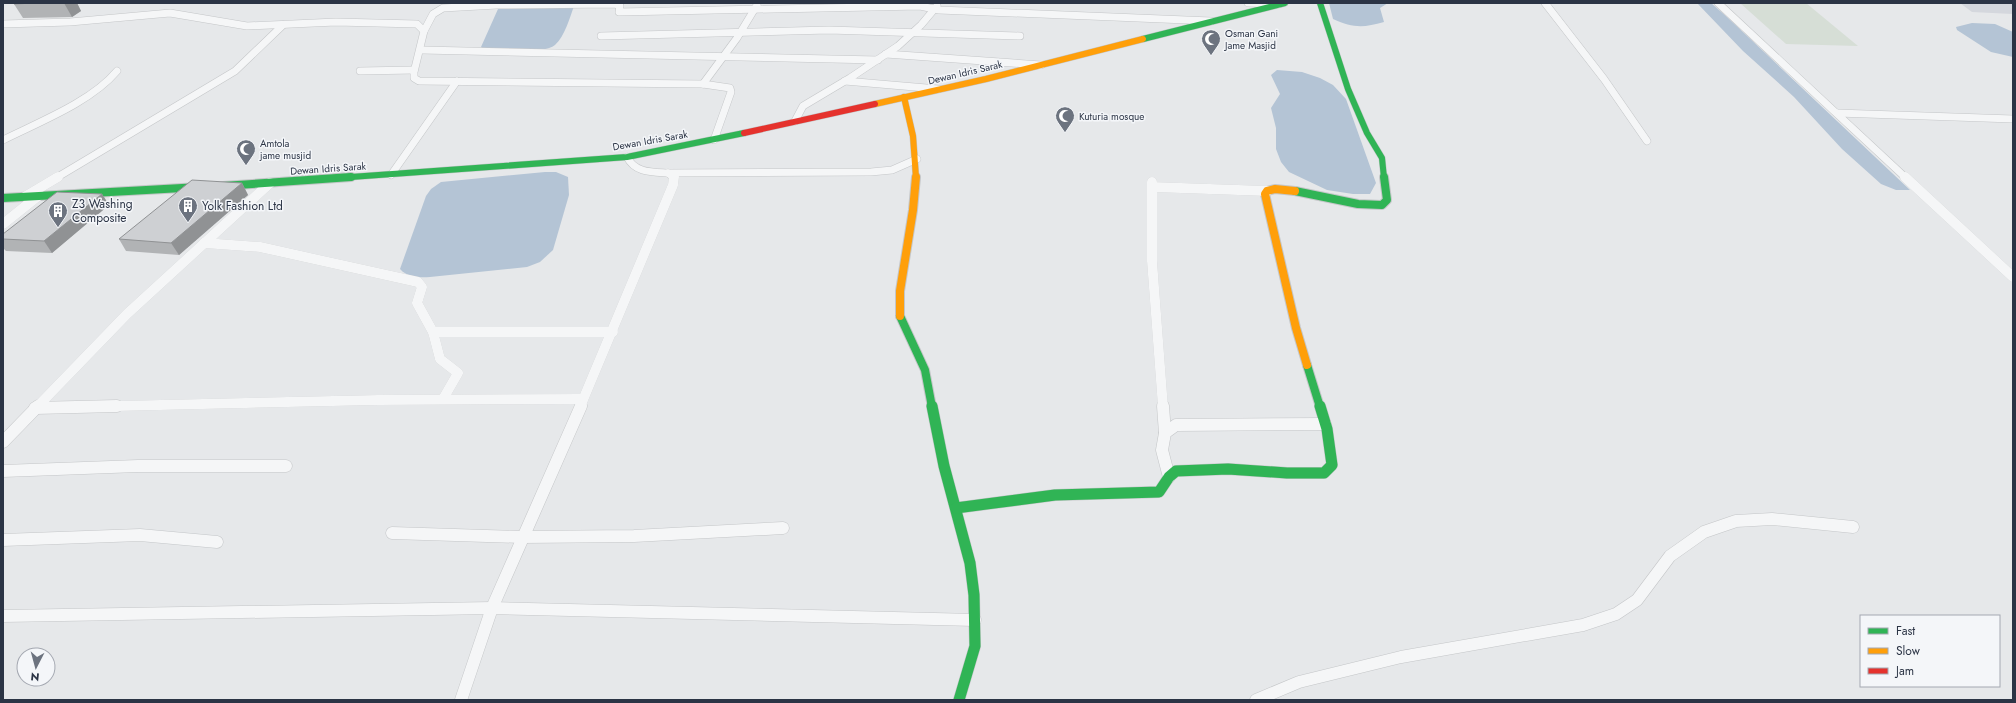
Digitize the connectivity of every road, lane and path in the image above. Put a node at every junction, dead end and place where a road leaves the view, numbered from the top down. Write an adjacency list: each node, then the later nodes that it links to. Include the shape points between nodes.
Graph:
1 (940, 3): 8 (street)
2 (1248, 3): 6 (street)
3 (1320, 3): 43 (street, via 1348,89 1367,133 1382,158 1387,200 1382,205 1359,204 1302,192 1271,189)
4 (1545, 3): 37 (street, via 1604,79)
5 (1718, 3): 32 (street)
6 (1282, 4): 9 (street, Dewan Idris Sarak)
7 (757, 6): 8 (street, via 920,6); 10 (street, via 619,12 620,5 606,3 497,5 438,9); 16 (street)
8 (933, 9): 9 (street); 15 (street)
9 (1211, 20): 23 (street, Dewan Idris Sarak)
10 (427, 22): 12 (street); 14 (street)
11 (3, 24): 13 (street, via 70,22 170,13 247,26)
12 (417, 24): 13 (street, via 336,22); 14 (street)
13 (283, 25): 44 (street, via 235,71)
14 (424, 31): 19 (street)
15 (914, 32): 16 (street, via 830,30); 18 (street); 20 (street)
16 (740, 33): 17 (street); 21 (street)
17 (601, 36)
18 (1020, 36)
19 (422, 50): 21 (street); 24 (street)
20 (886, 54): 22 (street); 23 (street)
21 (723, 56): 22 (street); 29 (street)
22 (878, 60): 28 (street)
23 (1041, 65): 30 (street, Dewan Idris Sarak)
24 (414, 70): 26 (street); 27 (street, via 414,78 419,81)
25 (117, 71): 35 (street, via 113,78 88,95)
26 (360, 71)
27 (458, 81): 29 (street); 41 (street)
28 (845, 81): 30 (street); 34 (street, via 803,106)
29 (703, 84): 36 (street, via 730,88 731,92)
30 (938, 89): 31 (street, Dewan Idris Sarak)
31 (904, 97): 34 (street, Dewan Idris Sarak); 39 (street, via 910,112 918,152)
32 (1838, 113): 33 (street); 49 (street)
33 (2013, 119)
34 (795, 121): 36 (street, Dewan Idris Sarak)
35 (3, 140)
36 (714, 140): 38 (street, Dewan Idris Sarak)
37 (1647, 141)
38 (627, 157): 40 (street, via 631,165 644,171); 41 (street, Dewan Idris Sarak)
39 (917, 159): 40 (street, via 892,170 871,172); 61 (street, via 914,205 898,303 900,318 925,370 944,466)
40 (668, 173): 51 (street, via 674,177 674,185)
41 (391, 175): 42 (street, Dewan Idris Sarak)
42 (270, 183): 45 (street, Dewan Idris Sarak); 48 (street)
43 (1267, 191): 55 (street, via 1265,194 1270,220 1296,328); 56 (street, via 1152,184 1152,261)
44 (26, 196): 45 (street, Dewan Idris Sarak); 46 (street, Dewan Idris Sarak)
45 (38, 196): 47 (street)
46 (3, 198)
47 (3, 224)
48 (204, 243): 50 (street, via 260,247 418,282 422,287 417,303); 54 (street, via 127,314)
49 (2013, 277)
50 (433, 332): 51 (street); 52 (street, via 440,359 458,373)
51 (613, 332): 53 (street)
52 (443, 399): 53 (street); 54 (street)
53 (583, 399): 65 (street)
54 (35, 408): 57 (street)
55 (1325, 424): 56 (street, via 1176,424); 60 (street, via 1332,465 1324,473 1228,469 1176,471)
56 (1165, 433): 60 (street, via 1162,450)
57 (3, 442)
58 (286, 466): 59 (street, via 138,466)
59 (3, 470)
60 (1169, 477): 61 (street, via 1159,492 1055,495)
61 (956, 508): 70 (street, via 970,563)
62 (1852, 527): 73 (street, via 1772,519 1736,521 1704,532 1670,556 1637,600 1616,614 1583,625 1393,659 1299,682)
63 (783, 528): 65 (street, via 634,536)
64 (392, 533): 65 (street)
65 (522, 537): 68 (street)
66 (3, 540): 67 (street, via 140,535)
67 (217, 542)
68 (492, 608): 69 (street); 70 (street); 71 (street)
69 (3, 616)
70 (975, 620): 72 (street, via 976,646)
71 (461, 700)
72 (959, 700)
73 (1256, 700)

